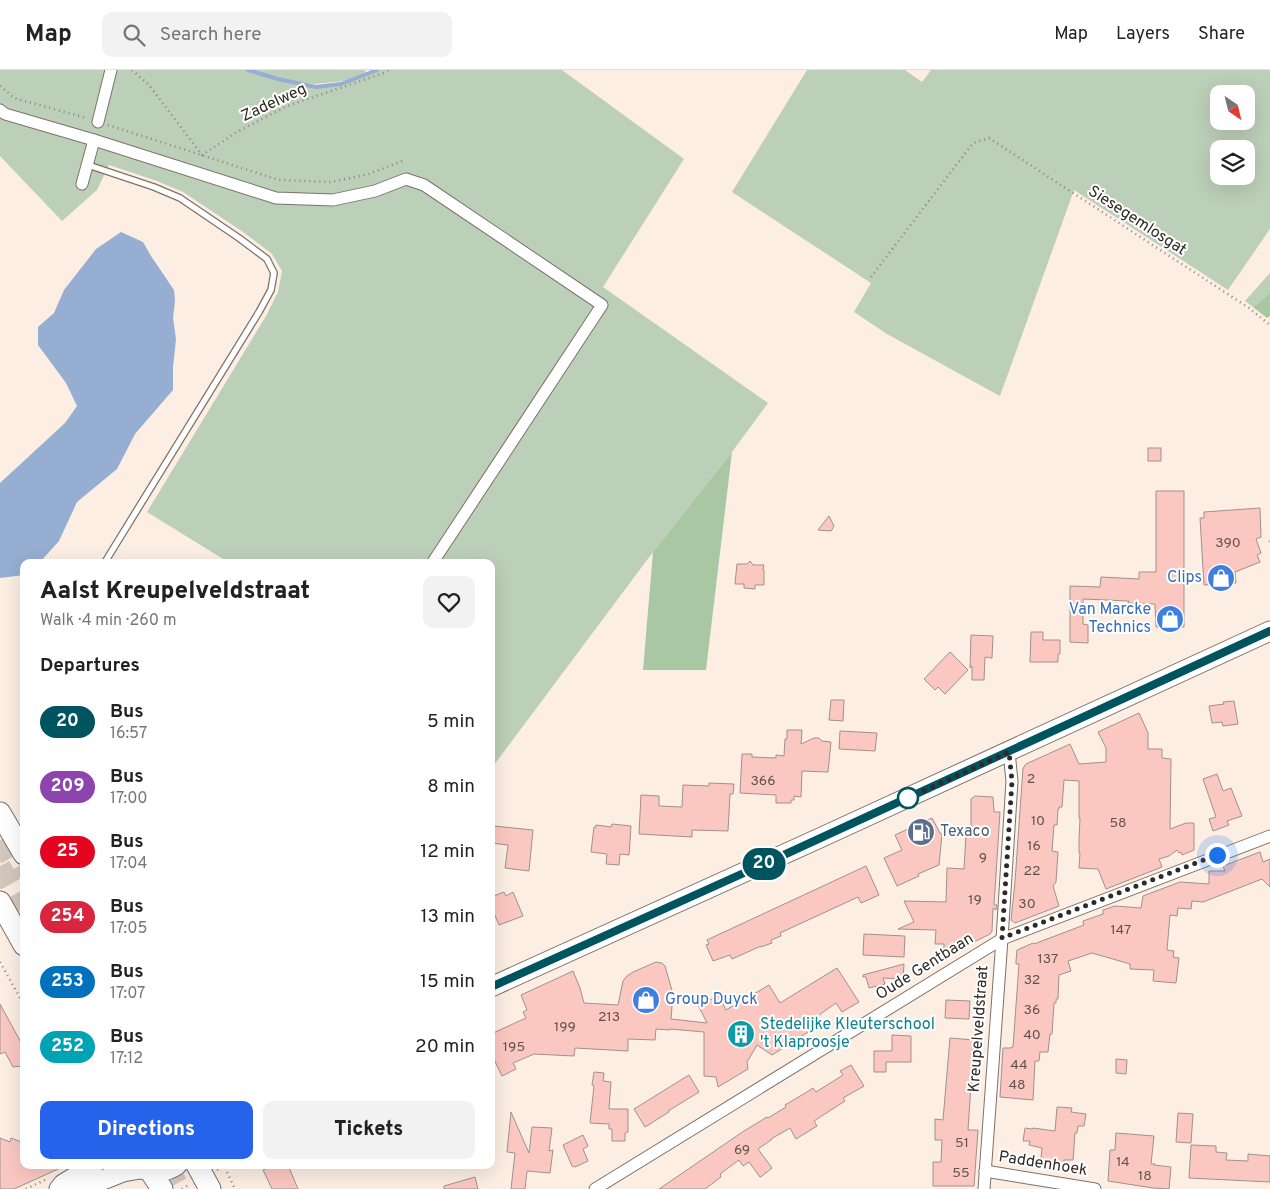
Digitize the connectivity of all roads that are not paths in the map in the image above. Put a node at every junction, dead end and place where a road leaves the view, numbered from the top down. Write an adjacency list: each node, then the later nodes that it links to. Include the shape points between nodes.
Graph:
1 (111, 70): 3 (street)
2 (0, 110): 4 (street)
3 (98, 122)
4 (94, 140): 5 (street); 8 (street, via 276,198 333,200 374,191 406,179 424,185 602,305)
5 (88, 165): 6 (street); 7 (lane, via 180,198 266,259 274,273 271,290 260,312)
6 (82, 184)
7 (107, 559)
8 (435, 559)
9 (1270, 631): 10 (main road)
10 (1009, 752): 16 (street, Kreupelveldstraat, via 1012,781); 17 (main road)
11 (0, 813): 13 (highway)
12 (1270, 836): 16 (street, Oude Gentbaan)
13 (20, 847)
14 (0, 902): 15 (highway)
15 (20, 938)
16 (1002, 938): 20 (street, Kreupelveldstraat); 24 (street, Oude Gentbaan)
17 (495, 985)
18 (87, 1169): 22 (main road)
19 (170, 1169): 21 (main road)
20 (985, 1171): 25 (street, Kreupelveldstraat); 26 (street, Paddenhoek)
21 (146, 1174): 23 (main road, via 123,1172)
22 (59, 1189)
23 (80, 1189)
24 (595, 1189)
25 (984, 1189)
26 (1095, 1189)

